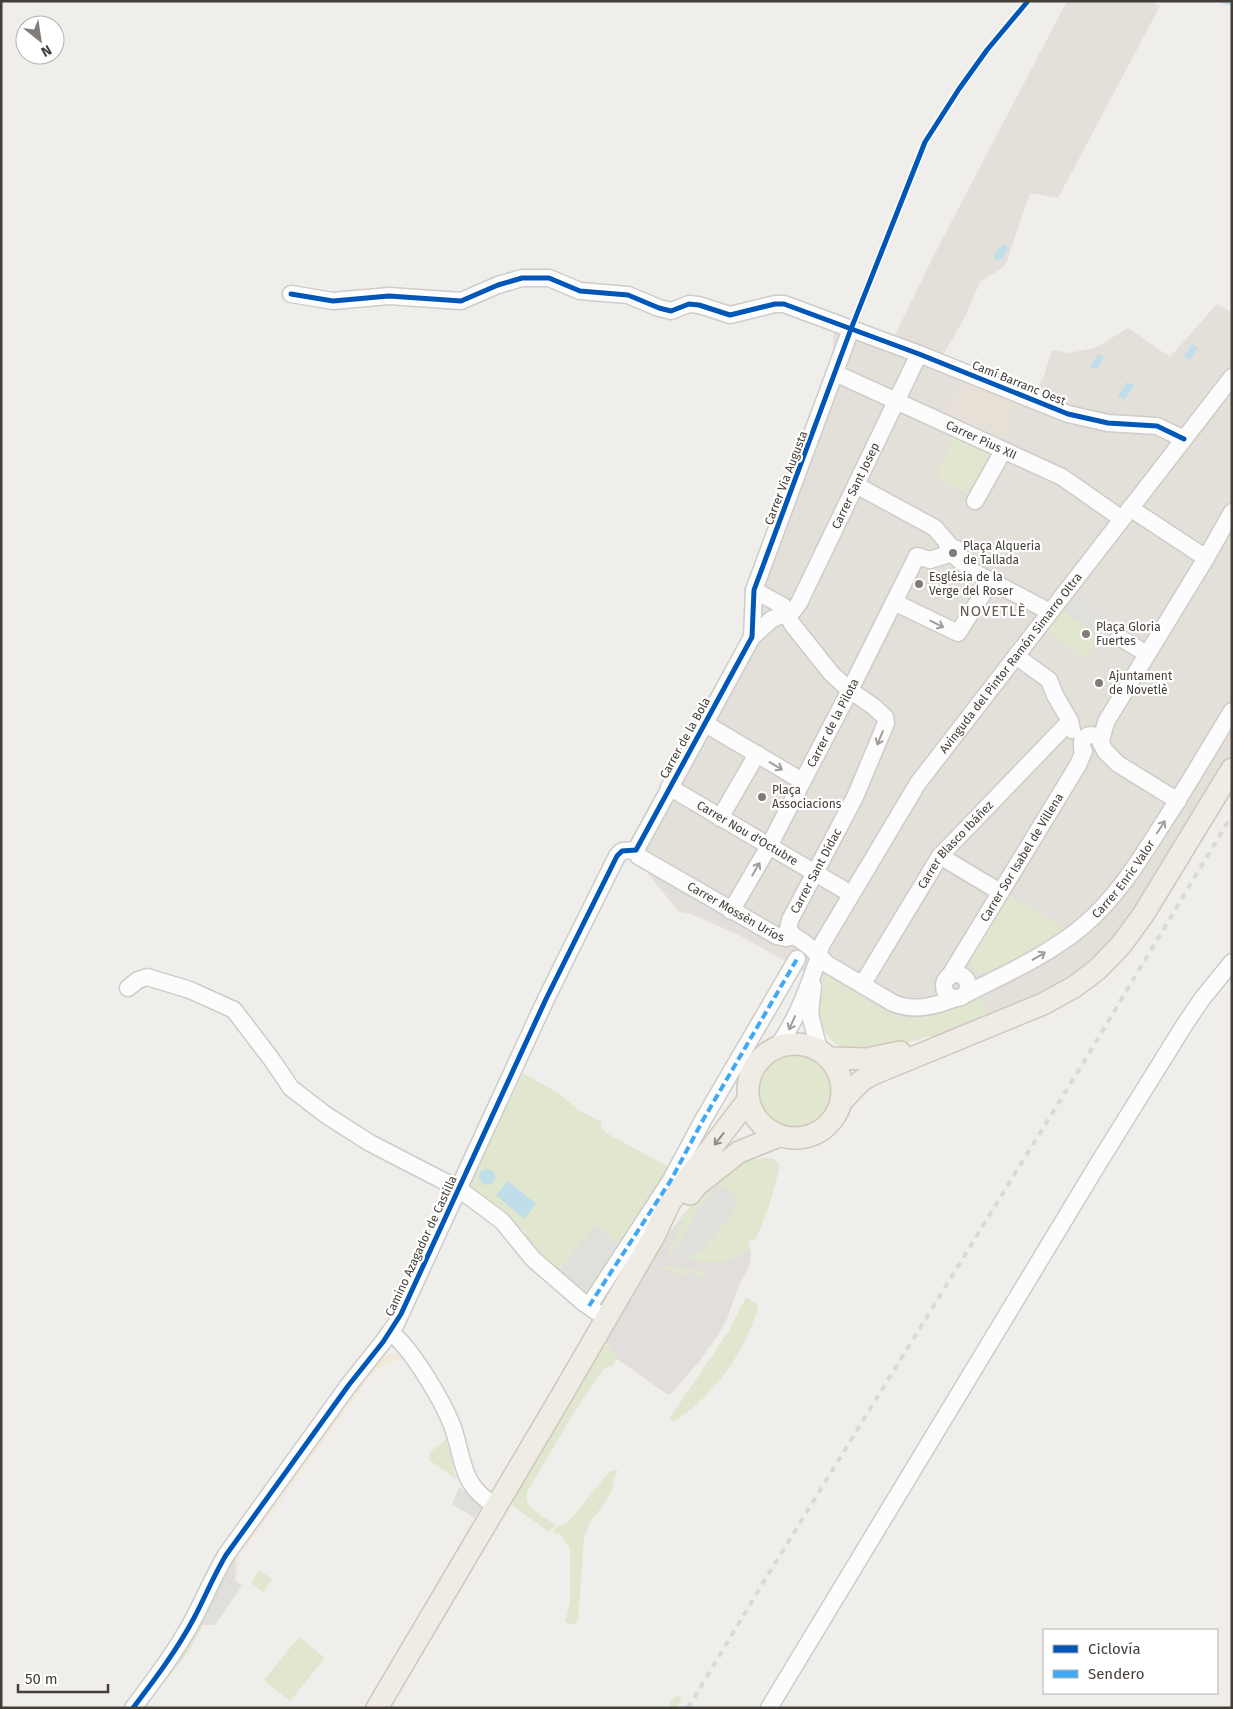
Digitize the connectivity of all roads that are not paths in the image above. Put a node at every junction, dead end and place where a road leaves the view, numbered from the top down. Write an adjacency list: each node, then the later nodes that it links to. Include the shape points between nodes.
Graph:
1 (291, 294): 2 (street, Camí Barranc Oest, via 333,301 389,296 461,301 522,278 549,278 580,291 628,295 671,310 689,304 730,315 784,304)
2 (851, 328): 3 (street, Camí Barranc Oest); 4 (street, Carrer Via Augusta)
3 (919, 354): 6 (street, Carrer Sant Josep); 7 (street, Camí Barranc Oest, via 1076,416 1108,423 1157,426)
4 (835, 373): 6 (street, Carrer Pius XII); 16 (street, Carrer Via Augusta)
5 (1231, 380): 7 (street, Avinguda del Pintor Ramón Simarro Oltra)
6 (896, 400): 8 (street, Carrer Pius XII); 9 (street, Carrer Sant Josep)
7 (1184, 439): 12 (street, Avinguda del Pintor Ramón Simarro Oltra)
8 (1003, 451): 10 (street); 12 (street, Carrer Pius XII, via 1067,480)
9 (856, 485): 13 (street, via 935,528); 19 (street, Carrer Sant Josep, via 799,604)
10 (975, 501)
11 (1232, 512): 14 (street, Carrer Sor Isabel de Villena)
12 (1126, 514): 14 (street, Carrer Pius XII); 18 (street, Avinguda del Pintor Ramón Simarro Oltra, via 1066,599)
13 (951, 553): 15 (street, via 972,571); 17 (street, Carrer de la Pilota, via 930,560 917,556)
14 (1206, 558): 22 (street, Carrer Sor Isabel de Villena)
15 (991, 581): 17 (street, one-way to 15, via 958,633); 18 (street)
16 (753, 598): 19 (street); 21 (street, Carrer Via Augusta)
17 (894, 602): 24 (street, Carrer de la Pilota)
18 (1050, 612): 23 (street, Avinguda del Pintor Ramón Simarro Oltra)
19 (784, 615): 21 (street, Carrer de la Bola, via 766,624); 24 (street, Carrer Sant Dídac, via 831,673)
20 (1119, 636): 22 (street)
21 (752, 637): 27 (street, Carrer de la Bola)
22 (1147, 654): 28 (street, Carrer Sor Isabel de Villena)
23 (1016, 656): 26 (street, via 1049,680); 40 (street, Avinguda del Pintor Ramón Simarro Oltra, via 918,783)
24 (850, 690): 31 (street, Carrer de la Pilota); 38 (street, Carrer Sant Dídac, one-way to 38, via 885,717 886,726 855,797)
25 (1232, 711): 33 (street, Carrer Enric Valor)
26 (1070, 721): 28 (street, via 1082,726); 37 (street, Carrer Blasco Ibáñez)
27 (704, 723): 29 (street); 32 (street, Carrer de la Bola)
28 (1091, 748): 33 (street, via 1112,764 1118,764); 39 (street, Carrer Sor Isabel de Villena)
29 (756, 754): 31 (street, one-way to 31); 34 (street)
30 (1232, 769): 51 (main road, via 1143,915 1102,965 1074,987 1043,1004)
31 (802, 781): 35 (street, Carrer de la Pilota)
32 (669, 787): 34 (street, Carrer Nou d'Octubre); 36 (street, Carrer de la Bola)
33 (1178, 800): 49 (street, Carrer Enric Valor, one-way to 33, via 1038,957 1090,920 1135,866)
34 (720, 818): 35 (street, Carrer Nou d'Octubre)
35 (769, 846): 38 (street, Carrer Nou d'Octubre); 41 (street, Carrer de la Pilota, one-way to 35)
36 (636, 850): 41 (street, Carrer Mossèn Uríos, via 638,856); 57 (street, Camino Azagador de Castilla, via 622,851 617,856 546,999)
37 (940, 856): 39 (street); 47 (street, Carrer Blasco Ibáñez)
38 (816, 873): 40 (street, Carrer Nou d'Octubre); 42 (street, Carrer Sant Dídac, via 789,924 788,929)
39 (1000, 892): 46 (street, Carrer Sor Isabel de Villena, via 965,950)
40 (851, 894): 43 (street, Avinguda del Pintor Ramón Simarro Oltra, via 822,944)
41 (731, 911): 42 (street, Carrer Mossèn Uríos, via 777,936)
42 (794, 936): 43 (street, Carrer Mossèn Uríos)
43 (818, 959): 47 (street, Carrer Mossèn Uríos); 52 (street, Avinguda del Pintor Ramón Simarro Oltra, one-way to 52, via 786,1034); 53 (street, Avinguda del Pintor Ramón Simarro Oltra, via 810,1014)
44 (797, 960): 59 (street, via 671,1180)
45 (1232, 962): 65 (street, via 1185,1024)
46 (953, 979): 49 (street, via 944,986 946,993); 50 (street, via 931,999)
47 (862, 985): 50 (street, Carrer Mossèn Uríos, via 892,1004)
48 (128, 988): 57 (street, via 147,977 190,990 234,1010 291,1088 326,1116 370,1143)
49 (960, 996): 50 (street, Carrer Mossèn Uríos, via 935,1006)
50 (915, 1007)
51 (949, 1041): 53 (main road, via 867,1059); 55 (main road, via 873,1074 861,1081)
52 (777, 1047): 53 (main road, via 791,1043 806,1044); 54 (main road, via 766,1053 750,1074)
53 (824, 1054): 55 (main road, via 838,1071 842,1086)
54 (748, 1100): 56 (main road, via 764,1128); 58 (main road, one-way to 58, via 670,1202)
55 (841, 1102): 56 (main road, via 832,1120 817,1133 792,1138)
56 (779, 1136): 58 (main road, via 739,1152 697,1185)
57 (459, 1188): 59 (street, via 502,1221 533,1259); 61 (street, Camino Azagador de Castilla)
58 (654, 1236): 60 (main road)
59 (589, 1306): 60 (street)
60 (606, 1319): 62 (main road)
61 (390, 1332): 62 (street, via 407,1348 445,1410 473,1488); 63 (street, Camino Azagador de Castilla, via 226,1555 189,1627)
62 (496, 1506): 64 (main road)
63 (133, 1708)
64 (378, 1708)
65 (768, 1708)

